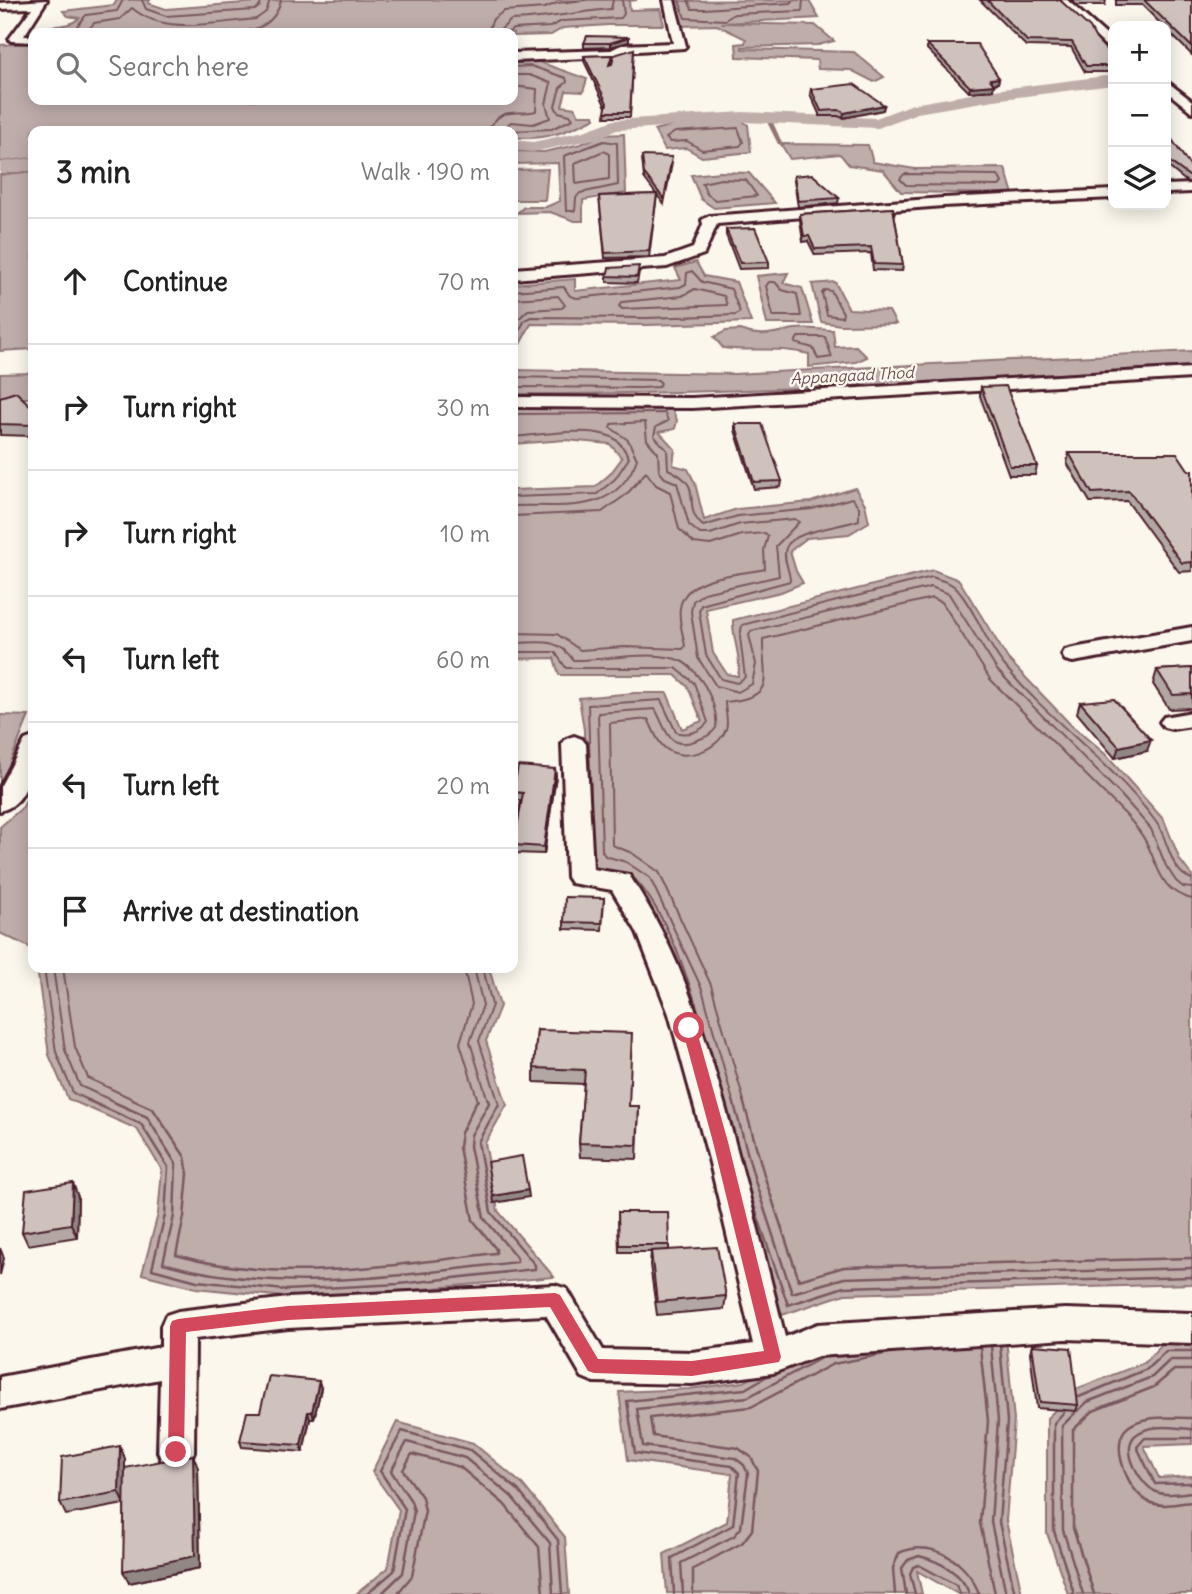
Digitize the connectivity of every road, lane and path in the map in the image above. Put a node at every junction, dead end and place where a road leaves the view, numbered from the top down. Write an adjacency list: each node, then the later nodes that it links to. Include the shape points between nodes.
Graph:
1 (669, 0): 7 (street, via 680,46)
2 (1061, 0): 6 (street)
3 (41, 2): 4 (street); 5 (street, via 15,39)
4 (0, 6)
5 (28, 39)
6 (1108, 42)
7 (518, 57)
8 (1171, 89): 9 (street)
9 (1192, 108)
10 (1192, 188): 11 (street)
11 (1171, 189)
12 (1108, 194): 13 (street, via 709,220 699,251 667,262)
13 (518, 274)
14 (1192, 373): 15 (street, via 692,403)
15 (518, 402)
16 (1192, 634): 17 (street)
17 (1073, 654)
18 (574, 744): 22 (street, via 580,877 620,882 661,956 689,1028)
19 (28, 756): 20 (street)
20 (0, 803)
21 (1192, 1328): 22 (street, via 1065,1324 818,1340)
22 (774, 1357): 23 (street, via 692,1368 594,1366 555,1300 288,1313 178,1326)
23 (177, 1360): 24 (street); 25 (street)
24 (0, 1393)
25 (176, 1452)

